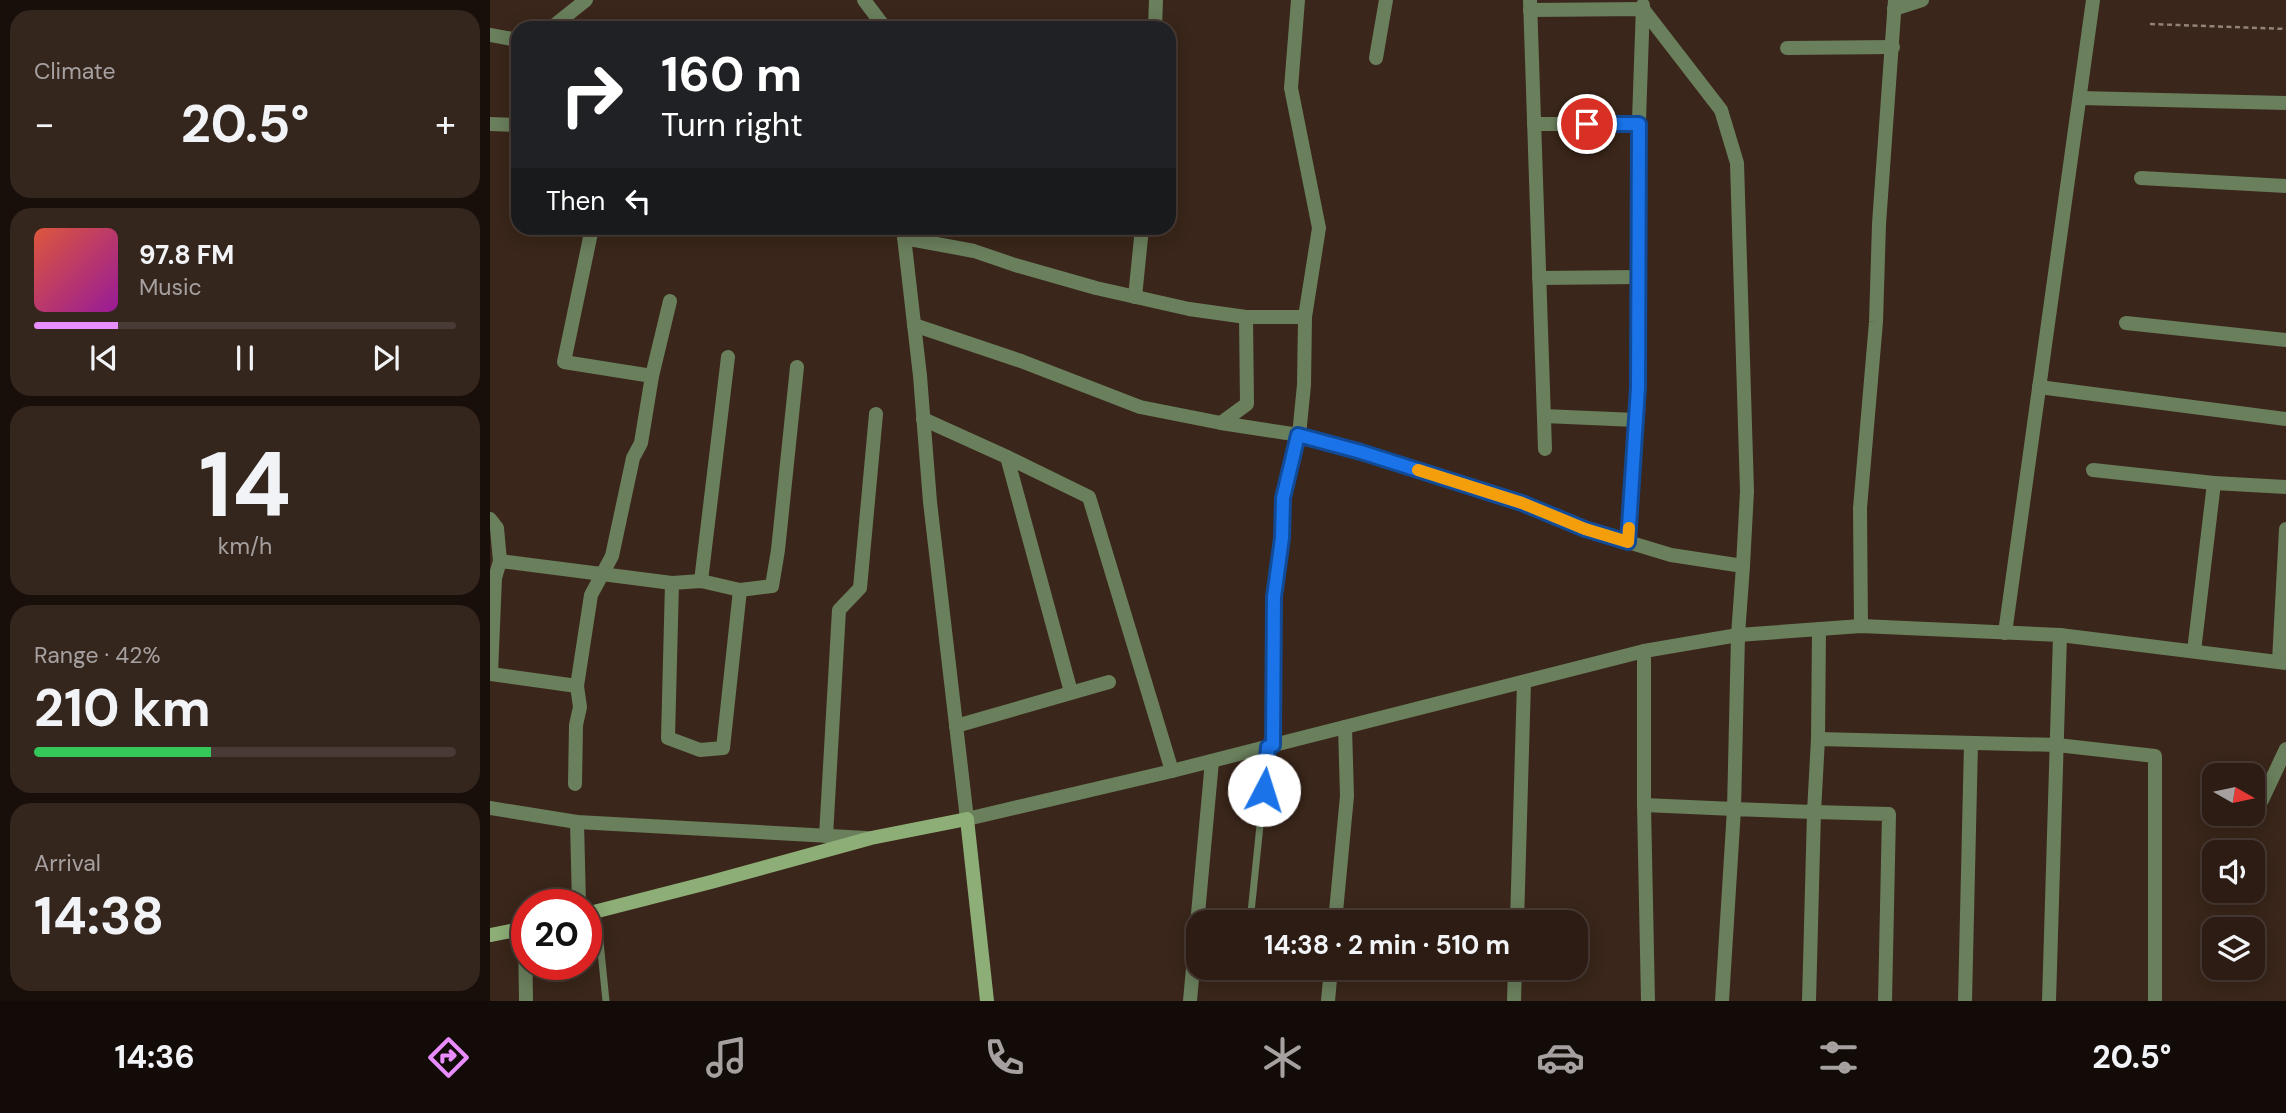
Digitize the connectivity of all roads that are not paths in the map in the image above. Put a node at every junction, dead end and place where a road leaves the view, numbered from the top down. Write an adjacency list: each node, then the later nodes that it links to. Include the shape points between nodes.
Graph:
1 (586, 0): 11 (street)
2 (864, 0): 12 (street)
3 (1156, 0): 13 (street)
4 (1298, 0): 36 (street, via 1291,89 1319,228)
5 (1386, 0): 18 (street)
6 (1922, 0): 10 (street)
7 (2093, 0): 19 (street)
8 (1643, 4): 9 (street); 23 (street); 60 (street, via 1721,110 1737,163 1747,491)
9 (1530, 5): 22 (street)
10 (1895, 5): 16 (street)
11 (560, 21)
12 (880, 21)
13 (1155, 21)
14 (490, 35): 15 (street)
15 (511, 39)
16 (1893, 47): 17 (street); 66 (street, via 1860,508)
17 (1787, 48)
18 (1376, 58)
19 (2080, 98): 20 (street); 43 (street)
20 (2286, 103)
21 (490, 124): 24 (street)
22 (1534, 124): 23 (street); 32 (street)
23 (1639, 124): 31 (street)
24 (511, 125)
25 (2141, 178): 26 (street)
26 (2286, 186)
27 (591, 235): 42 (street, via 564,362)
28 (903, 235): 38 (street)
29 (911, 235): 33 (street)
30 (1141, 235): 33 (street)
31 (1638, 277): 32 (street); 48 (street)
32 (1539, 278): 45 (street)
33 (1135, 297): 35 (street)
34 (670, 302): 42 (street)
35 (1246, 317): 36 (street); 49 (street, via 1247,404)
36 (1305, 317): 50 (street)
37 (2126, 323): 39 (street)
38 (915, 325): 46 (street); 49 (street, via 1140,407)
39 (2286, 340)
40 (729, 357): 63 (street)
41 (797, 368): 65 (street, via 772,586)
42 (652, 376): 62 (street, via 641,443 633,458 612,556)
43 (2039, 387): 47 (street); 68 (street)
44 (876, 414): 95 (street, via 860,588 839,610)
45 (1544, 416): 48 (street); 51 (street)
46 (923, 419): 52 (street); 78 (street)
47 (2286, 419)
48 (1636, 420): 58 (street)
49 (1221, 423): 50 (street)
50 (1298, 435): 58 (street, via 1522,503); 83 (street, via 1283,498 1274,597)
51 (1545, 449)
52 (1007, 457): 77 (street); 86 (street, via 1088,497)
53 (2093, 470): 54 (street)
54 (2214, 483): 55 (street); 72 (street)
55 (2286, 487)
56 (490, 519): 59 (street, via 497,528)
57 (2286, 529): 61 (street)
58 (1628, 542): 60 (street, via 1671,555)
59 (500, 561): 62 (street); 76 (street, via 495,578 491,674)
60 (1743, 566): 69 (street)
61 (2285, 573): 73 (street)
62 (603, 574): 64 (street); 76 (street, via 591,595)
63 (701, 581): 64 (street); 65 (street)
64 (673, 583): 65 (street, via 668,738 700,750 723,748)
65 (740, 590)
66 (1861, 626): 67 (street); 68 (street)
67 (1819, 629): 69 (street); 80 (street)
68 (2005, 633): 70 (street)
69 (1738, 635): 71 (street); 91 (street)
70 (2060, 635): 72 (street); 82 (street)
71 (1644, 651): 75 (street); 89 (street)
72 (2194, 651): 73 (street)
73 (2282, 662)
74 (1108, 682): 77 (street)
75 (1524, 682): 79 (street); 101 (street)
76 (577, 686): 87 (street)
77 (1071, 692): 78 (street)
78 (956, 726): 93 (street)
79 (1345, 727): 83 (street); 100 (street, via 1347,796)
80 (1818, 739): 81 (street); 92 (street)
81 (1971, 743): 82 (street); 118 (street)
82 (2057, 745): 119 (street); 120 (street, via 2155,756)
83 (1271, 746): 85 (street); 99 (lane)
84 (2286, 749): 88 (street)
85 (1212, 761): 86 (street); 111 (street)
86 (1172, 771): 93 (street)
87 (575, 784)
88 (2265, 794)
89 (1644, 806): 91 (street); 114 (street)
90 (490, 808): 94 (street)
91 (1734, 809): 92 (street); 115 (street)
92 (1814, 812): 116 (street); 117 (street, via 1889,814)
93 (967, 819): 96 (street); 110 (street)
94 (577, 822): 95 (street); 97 (street)
95 (826, 836): 96 (street)
96 (871, 838): 98 (street)
97 (579, 889)
98 (602, 909)
99 (1251, 910)
100 (1336, 910)
101 (1517, 910)
102 (511, 932): 103 (street)
103 (490, 935)
104 (602, 977): 109 (lane)
105 (526, 980): 108 (street)
106 (1330, 980): 112 (street)
107 (1515, 980): 113 (street)
108 (526, 1001)
109 (606, 1001)
110 (987, 1001)
111 (1190, 1001)
112 (1328, 1001)
113 (1514, 1001)
114 (1648, 1001)
115 (1722, 1001)
116 (1809, 1001)
117 (1885, 1001)
118 (1965, 1001)
119 (2049, 1001)
120 (2155, 1001)

